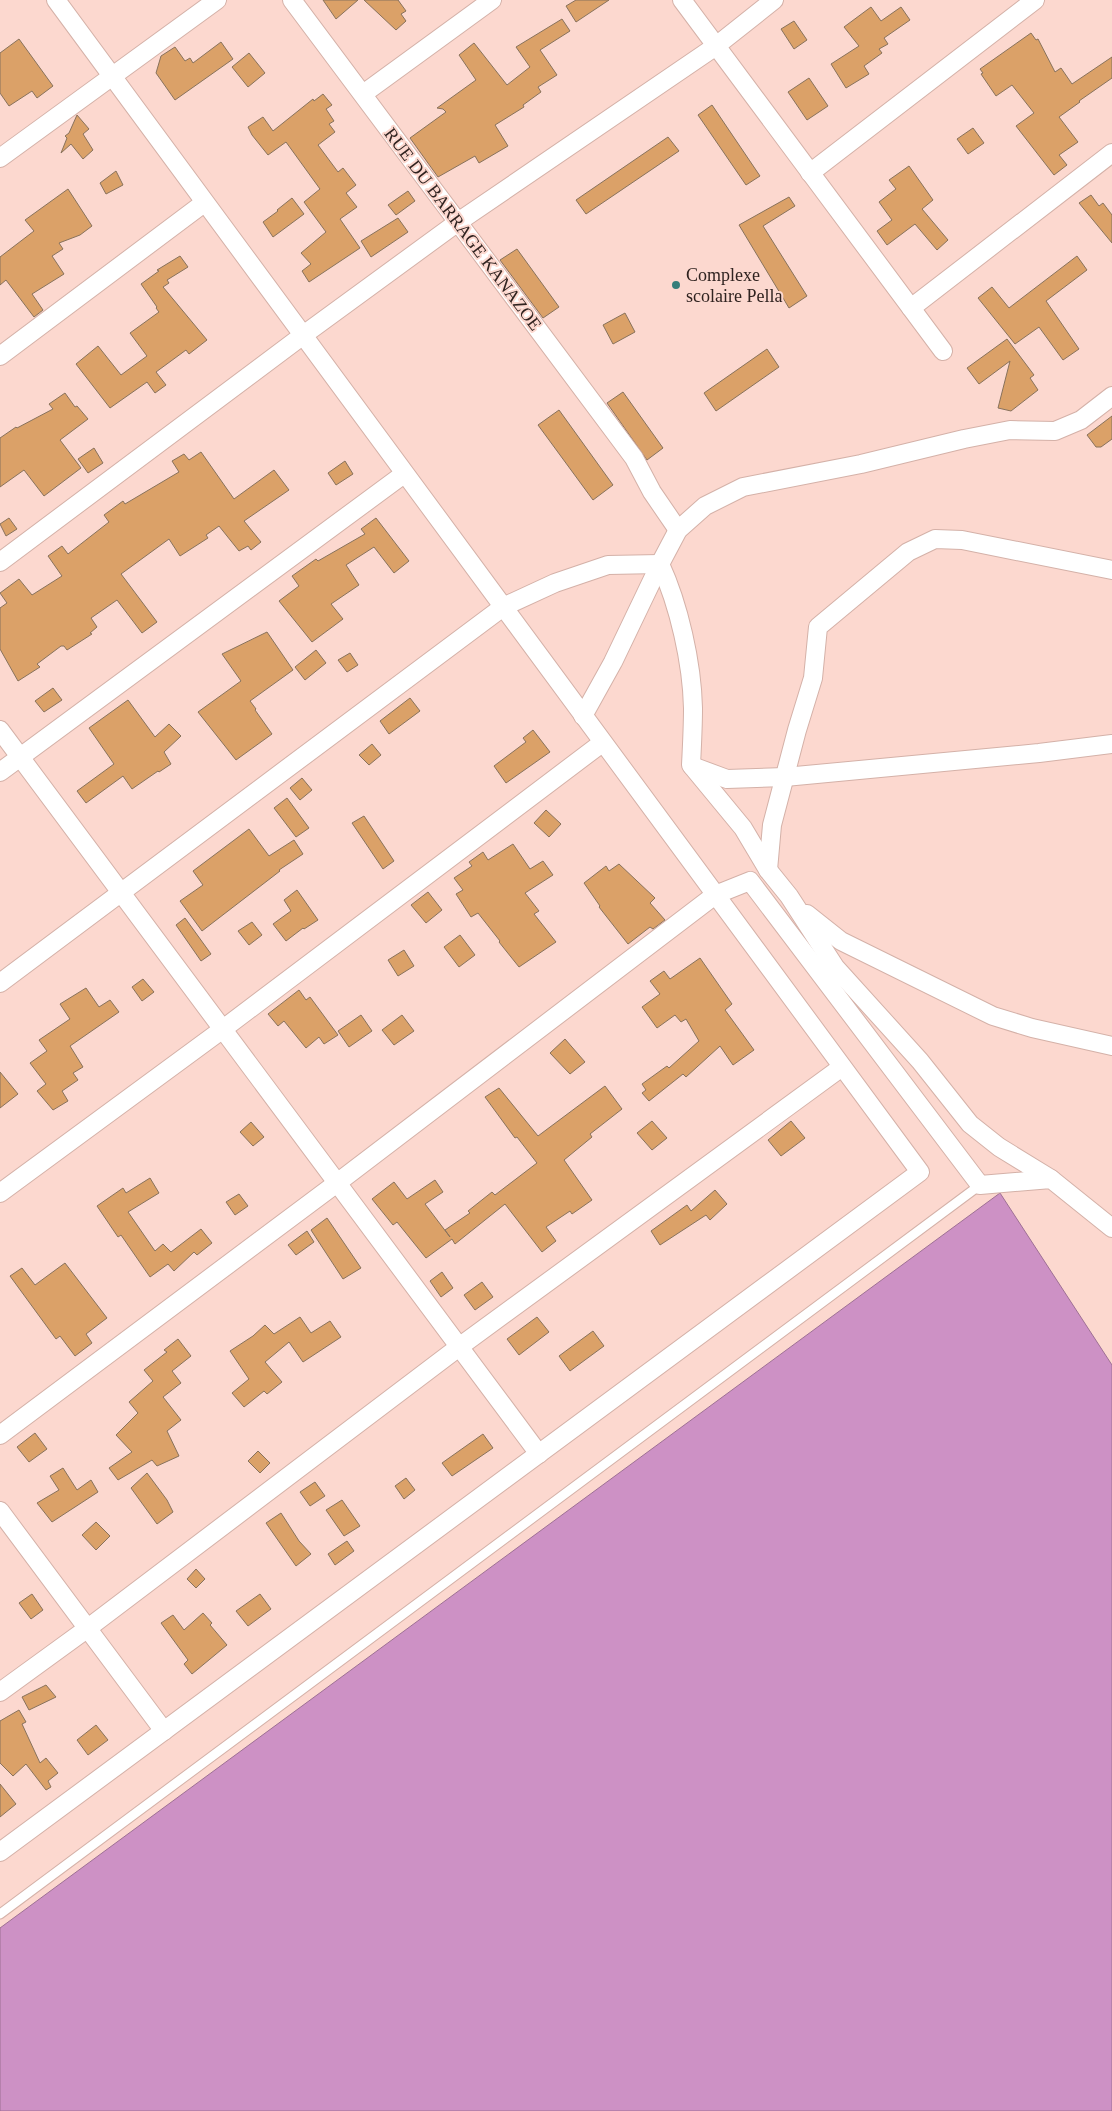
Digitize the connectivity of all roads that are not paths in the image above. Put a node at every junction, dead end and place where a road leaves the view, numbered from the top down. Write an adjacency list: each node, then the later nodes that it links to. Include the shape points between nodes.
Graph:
1 (56, 0): 9 (street)
2 (217, 0): 9 (street)
3 (292, 0): 10 (street, RUE DU BARRAGE KANAZOE)
4 (492, 0): 10 (street)
5 (682, 0): 8 (street)
6 (774, 0): 8 (street)
7 (1035, 0): 13 (street)
8 (716, 46): 13 (street); 15 (street)
9 (111, 77): 12 (street); 14 (street)
10 (363, 94): 15 (street, RUE DU BARRAGE KANAZOE)
11 (1112, 153): 16 (street)
12 (0, 158)
13 (810, 173): 16 (street)
14 (204, 203): 17 (street); 19 (street)
15 (458, 222): 17 (street); 22 (street, RUE DU BARRAGE KANAZOE, via 634,458)
16 (911, 308): 18 (street)
17 (302, 336): 21 (street); 23 (street)
18 (942, 351)
19 (0, 356)
20 (1112, 396): 22 (street, via 1081,420 1055,431 1010,430 743,487 706,506)
21 (404, 474): 26 (street); 31 (street)
22 (678, 530): 24 (street)
23 (0, 562)
24 (660, 564): 26 (street, via 608,566 555,583); 27 (street); 32 (street, via 684,637 693,707)
25 (1112, 570): 34 (street, via 962,540 934,539 908,552 818,627 813,678)
26 (502, 607): 27 (street); 36 (street)
27 (583, 716): 29 (street)
28 (0, 730): 31 (street)
29 (602, 743): 37 (street); 40 (street)
30 (1112, 744): 34 (street)
31 (20, 757): 33 (street); 36 (street)
32 (691, 765): 34 (street, via 727,779); 35 (street, via 743,828)
33 (0, 772)
34 (786, 777): 35 (street, via 772,825)
35 (768, 870): 38 (street)
36 (121, 892): 39 (street); 40 (street)
37 (715, 895): 42 (street); 44 (street); 45 (street, via 750,881)
38 (789, 896): 41 (street, via 840,941 993,1016); 43 (street, via 835,967 920,1061 970,1124)
39 (0, 982)
40 (223, 1029): 44 (street); 46 (street)
41 (1112, 1046)
42 (842, 1067): 48 (street); 50 (street, via 920,1172)
43 (1051, 1179): 45 (street); 47 (street)
44 (337, 1183): 48 (street); 49 (street)
45 (980, 1185): 56 (lane)
46 (0, 1193)
47 (1112, 1228)
48 (459, 1347): 50 (street); 52 (street)
49 (0, 1435)
50 (539, 1454): 54 (street)
51 (0, 1511): 52 (street)
52 (88, 1628): 53 (street); 54 (street)
53 (0, 1692)
54 (164, 1731): 55 (street)
55 (0, 1852)
56 (0, 1914)

